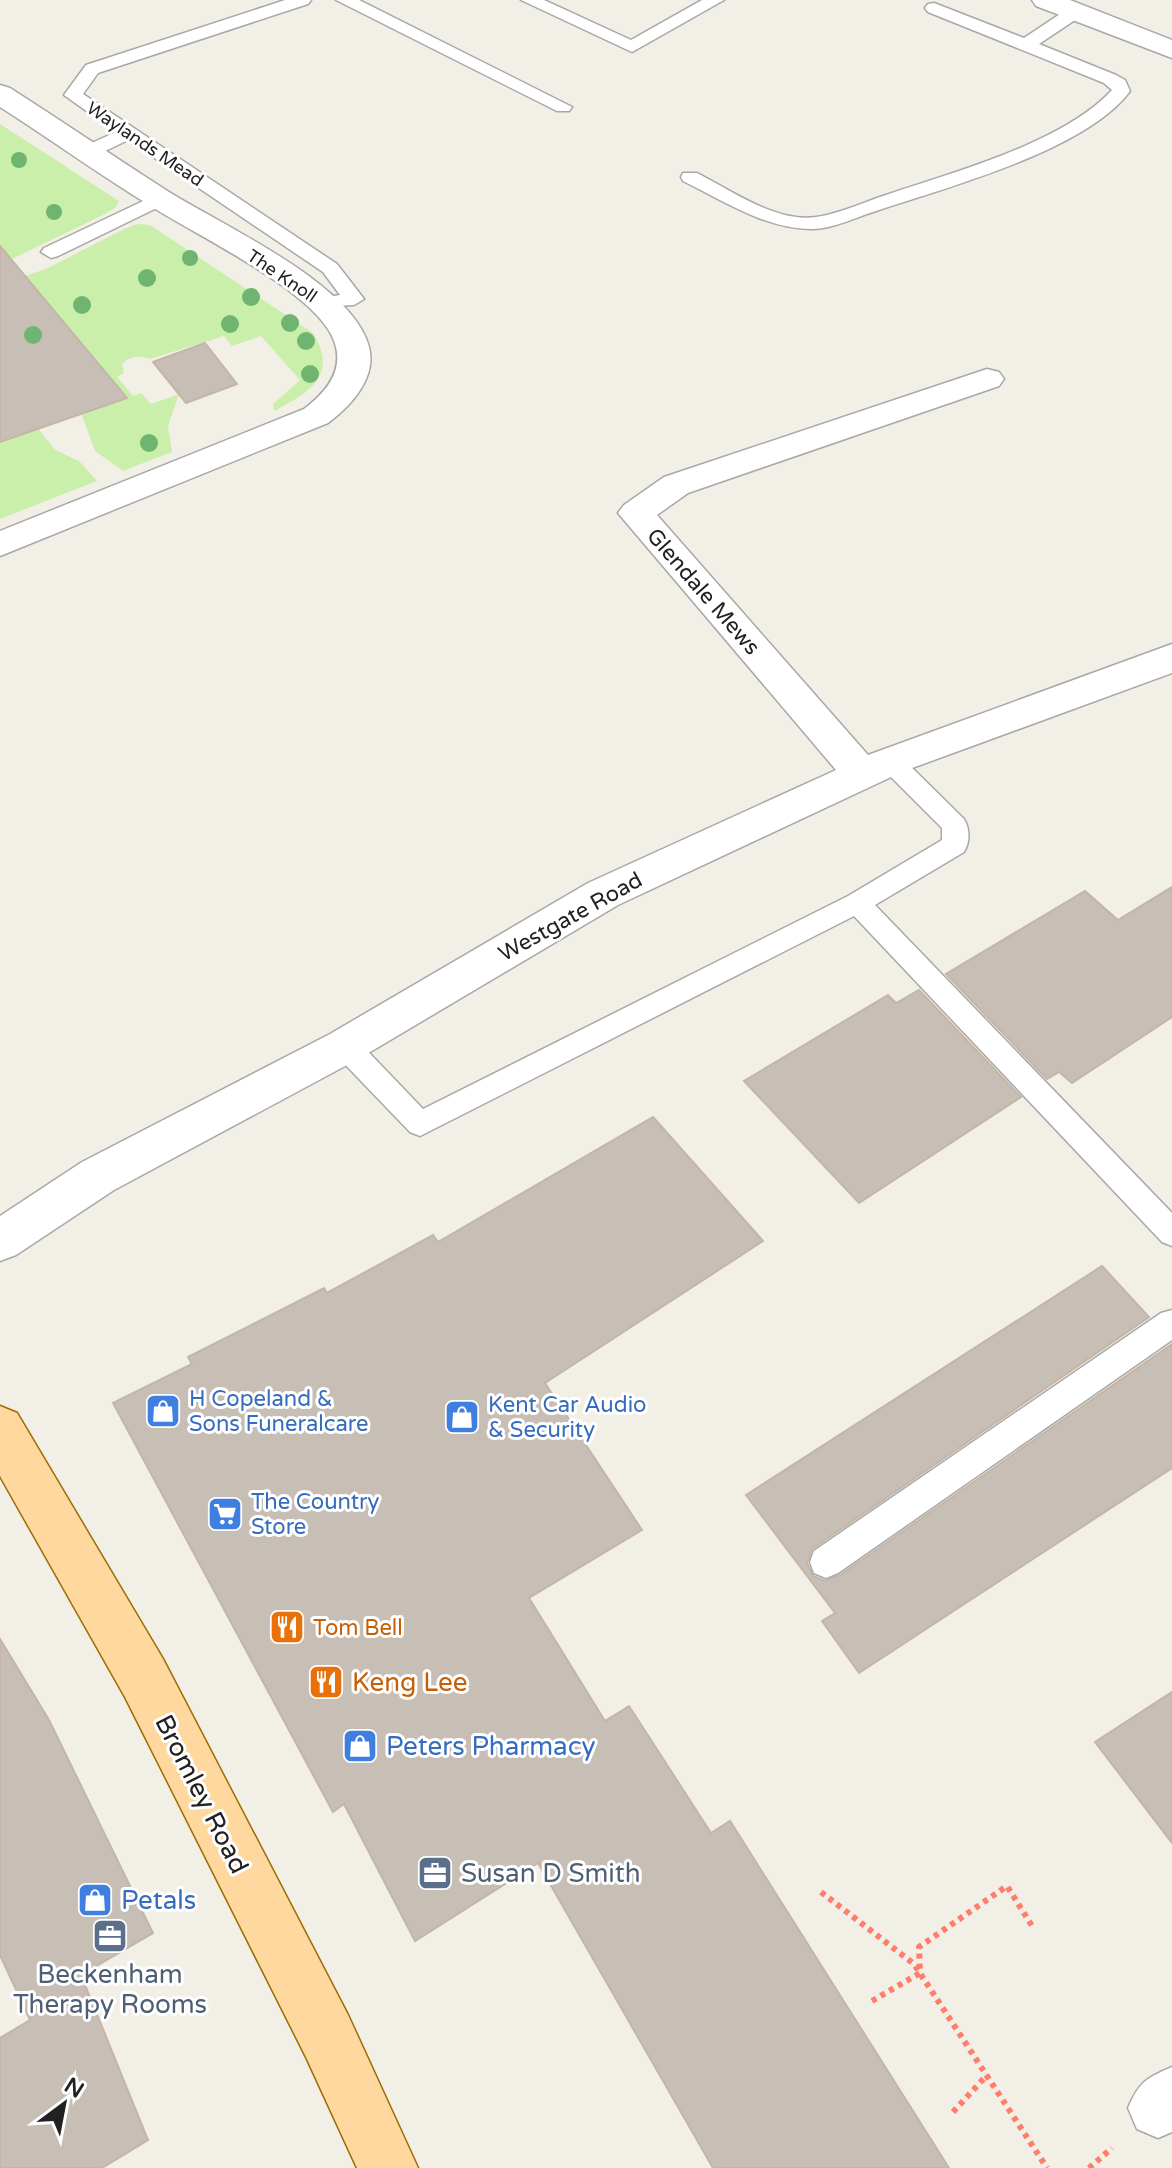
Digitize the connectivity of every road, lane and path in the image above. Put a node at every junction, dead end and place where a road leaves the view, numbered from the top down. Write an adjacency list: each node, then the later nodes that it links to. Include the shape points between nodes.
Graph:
1 (302, 0): 11 (lane, Waylands Mead, via 92,69 73,95)
2 (345, 0): 10 (lane)
3 (530, 0): 4 (lane, via 632,47)
4 (715, 0)
5 (1060, 4): 7 (lane); 8 (street)
6 (934, 8): 7 (lane)
7 (1025, 45): 13 (lane, via 1119,84 1118,98 1073,130 817,223 774,217)
8 (1172, 50)
9 (0, 94): 12 (street, The Knoll)
10 (563, 107)
11 (129, 133): 12 (lane); 16 (lane, Waylands Mead, via 330,268 354,299)
12 (90, 151): 14 (street, The Knoll)
13 (690, 177)
14 (160, 199): 15 (lane); 16 (street, The Knoll)
15 (51, 252)
16 (322, 303): 18 (street, The Knoll, via 348,333 354,350 351,377 333,404 316,416)
17 (987, 379): 20 (street, Glendale Mews, via 676,485 636,513)
18 (0, 544)
19 (1162, 675): 20 (street, Westgate Road)
20 (876, 767): 21 (lane, via 955,826 955,845); 22 (street, Westgate Road, via 603,894)
21 (857, 903): 22 (lane, via 420,1124); 23 (lane)
22 (345, 1046): 24 (street, Westgate Road, via 98,1176)
23 (1172, 1233)
24 (0, 1241)
25 (1172, 1323): 27 (lane)
26 (0, 1429): 34 (main road, Bromley Road, via 144,1678 327,2036)
27 (826, 1562)
28 (821, 1892): 30 (path)
29 (1034, 1929): 30 (path, via 1007,1886 919,1947)
30 (920, 1973): 31 (path); 32 (path)
31 (872, 2001)
32 (987, 2075): 33 (path); 35 (path)
33 (953, 2112)
34 (388, 2168)
35 (1047, 2168)

